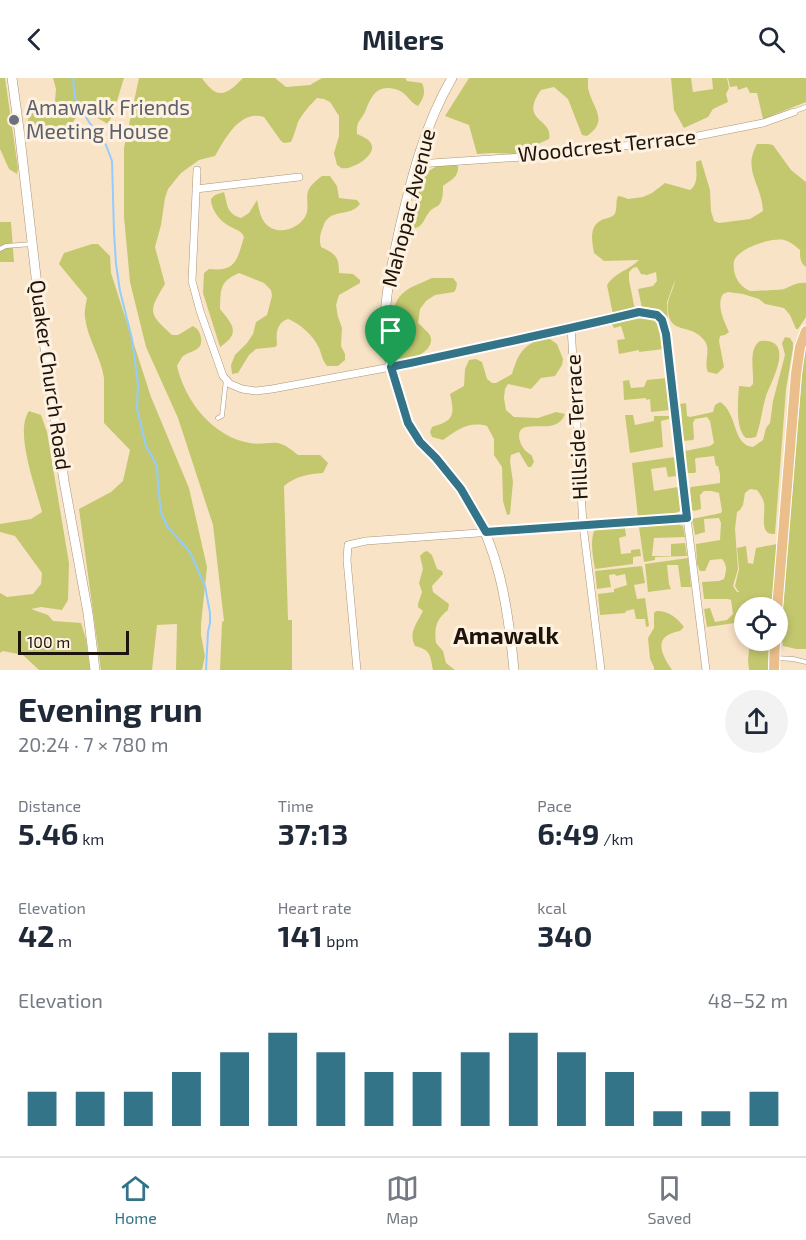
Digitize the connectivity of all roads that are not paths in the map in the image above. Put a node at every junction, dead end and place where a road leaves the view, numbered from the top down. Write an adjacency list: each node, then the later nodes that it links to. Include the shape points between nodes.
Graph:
1 (12, 78): 9 (street, Quaker Church Road)
2 (452, 78): 5 (street, Mahopac Avenue, via 422,142)
3 (806, 107): 4 (lane)
4 (794, 112): 5 (street, Woodcrest Terrace, via 764,123 683,138 538,156)
5 (417, 164): 13 (street, Mahopac Avenue, via 389,279 386,327)
6 (196, 170): 8 (street)
7 (299, 177): 8 (street)
8 (196, 189): 14 (street, via 192,281)
9 (33, 244): 10 (lane); 23 (street, Quaker Church Road, via 64,481)
10 (0, 249)
11 (571, 327): 13 (street); 16 (street, via 639,312 657,315 662,320); 17 (street, Hillside Terrace)
12 (806, 331): 19 (main road, via 796,374)
13 (391, 367): 14 (street, via 256,391 230,384); 18 (street, Mahopac Avenue, via 408,423 461,489)
14 (226, 379): 15 (lane, via 222,416)
15 (218, 418)
16 (687, 518): 17 (street); 27 (street)
17 (583, 525): 18 (street); 26 (street, Hillside Terrace)
18 (486, 532): 24 (street, via 348,545); 25 (street, Mahopac Avenue, via 507,608)
19 (778, 597)
20 (774, 651): 21 (main road)
21 (774, 658): 22 (lane); 28 (main road)
22 (806, 662)
23 (95, 670)
24 (357, 670)
25 (514, 670)
26 (601, 670)
27 (706, 670)
28 (774, 670)

